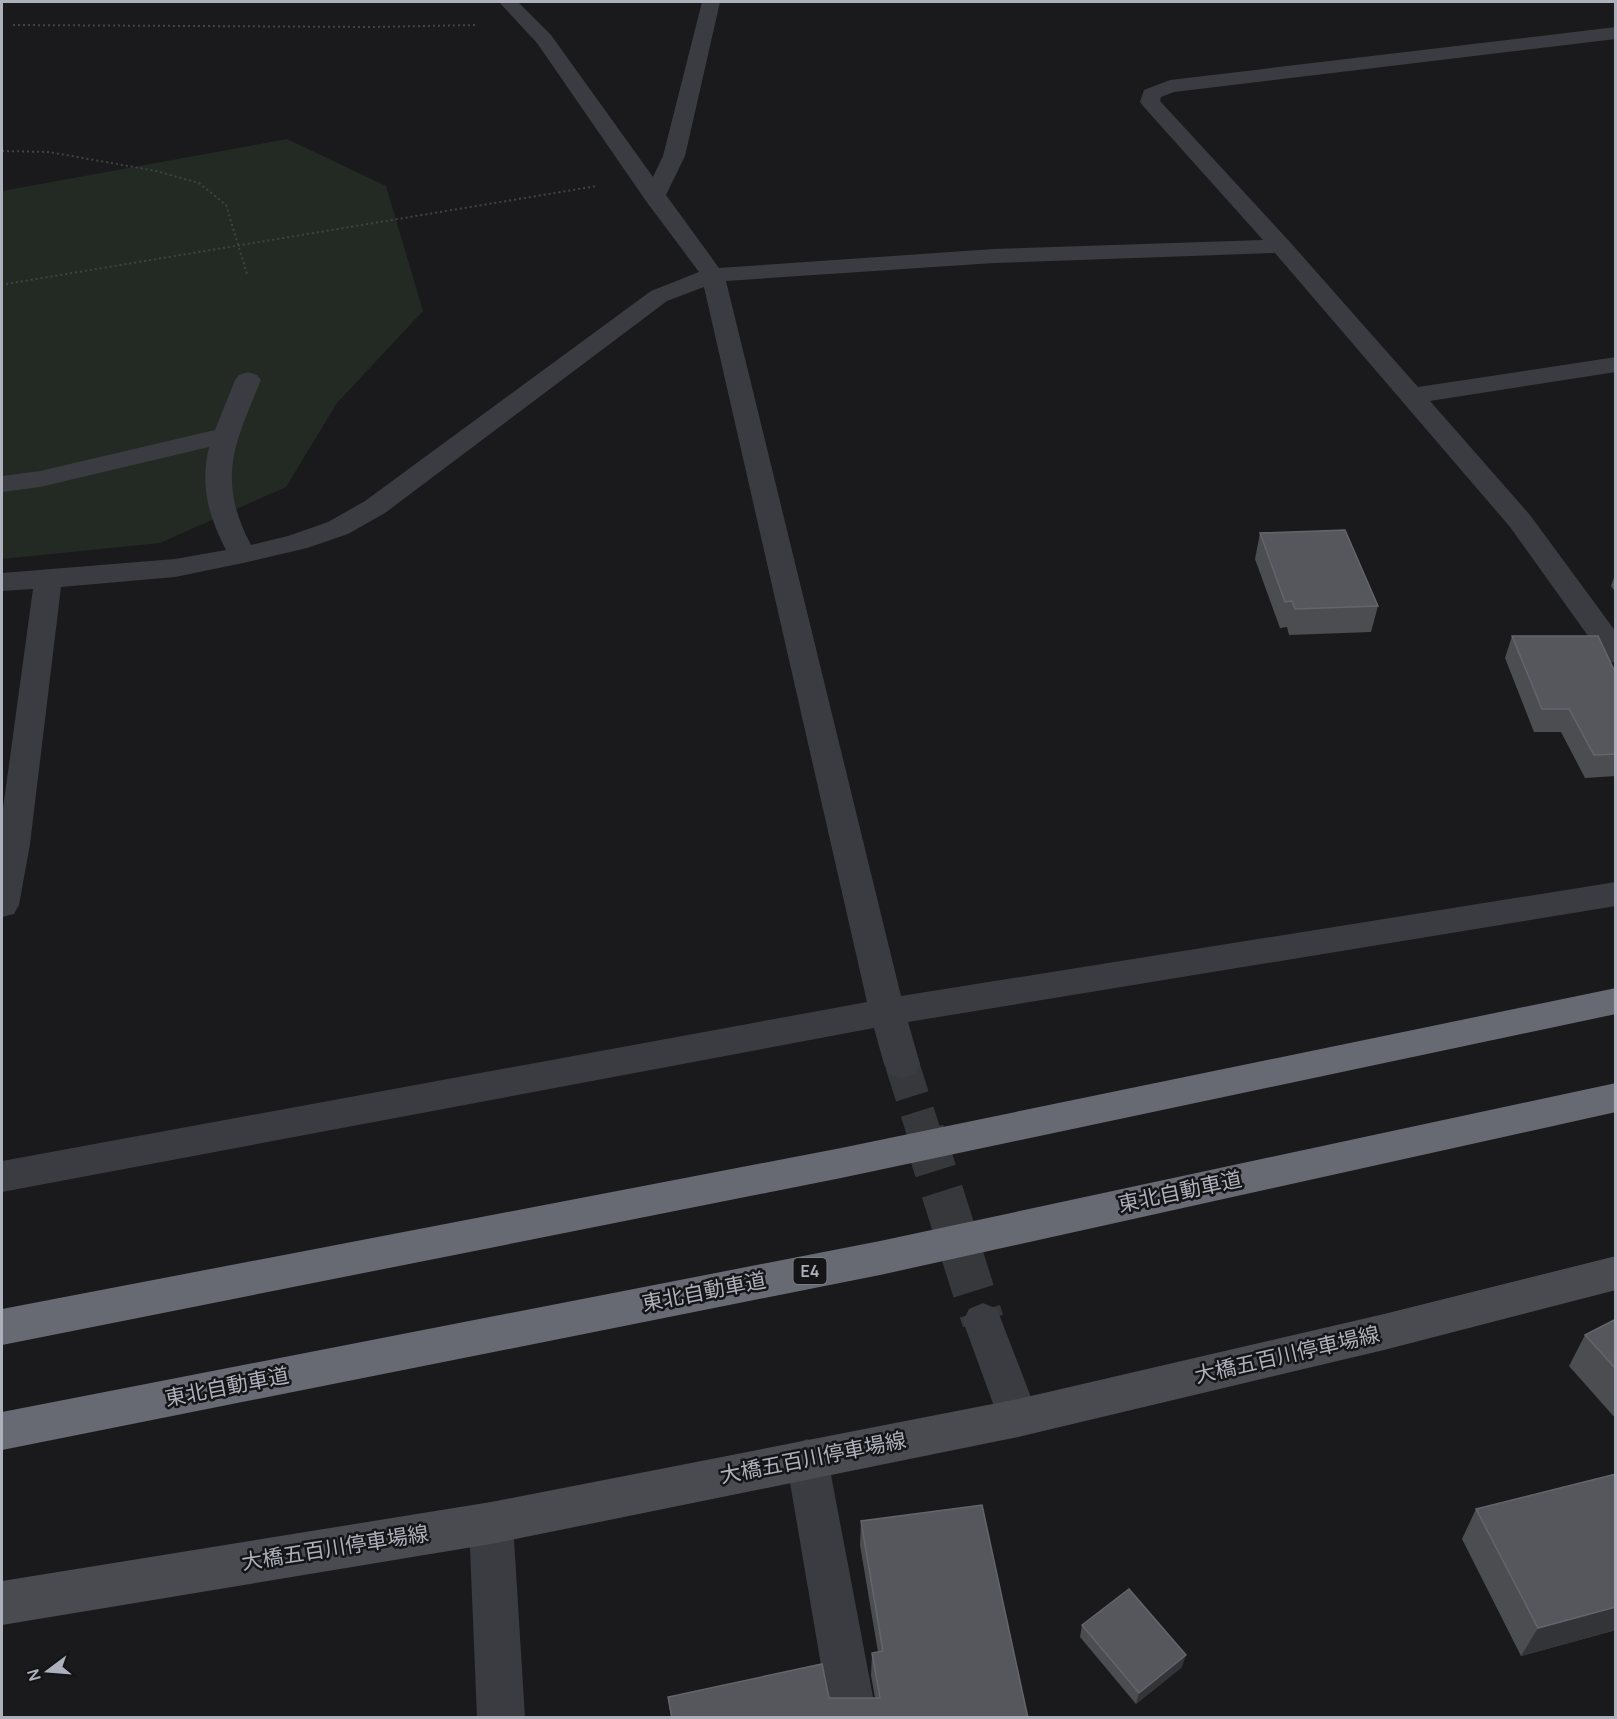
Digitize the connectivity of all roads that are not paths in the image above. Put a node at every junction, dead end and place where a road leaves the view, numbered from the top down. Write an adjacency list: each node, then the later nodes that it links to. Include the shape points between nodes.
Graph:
1 (508, 2): 4 (street, via 544,39)
2 (711, 2): 4 (street, via 674,156)
3 (1616, 33): 5 (street, via 1170,86 1151,94 1150,102)
4 (654, 196): 6 (street)
5 (1281, 246): 6 (street, via 993,256); 9 (street)
6 (713, 275): 12 (street, via 658,296 375,507 338,528); 19 (street)
7 (1616, 364): 9 (street)
8 (248, 380): 10 (street)
9 (1412, 396): 15 (street, via 1520,521)
10 (226, 435): 11 (street, via 40,479); 12 (street, via 216,473 216,492 231,535)
11 (2, 484)
12 (243, 555): 13 (street, via 175,568)
13 (48, 580): 14 (street); 17 (street, via 14,844)
14 (2, 582)
15 (1616, 654)
16 (1616, 894): 19 (street)
17 (2, 905)
18 (1616, 1001): 25 (highway, via 841,1163)
19 (887, 1012): 20 (street); 22 (street)
20 (902, 1064)
21 (1616, 1097): 27 (highway, 東北自動車道 / E4, via 880,1258)
22 (2, 1177)
23 (1616, 1273): 26 (main road, 大橋五百川停車場線)
24 (983, 1321): 26 (street)
25 (2, 1327)
26 (1018, 1418): 28 (main road, 大橋五百川停車場線)
27 (2, 1431)
28 (807, 1459): 29 (main road, 大橋五百川停車場線); 32 (street)
29 (491, 1523): 30 (main road, 大橋五百川停車場線); 31 (street)
30 (2, 1603)
31 (501, 1718)
32 (854, 1718)

